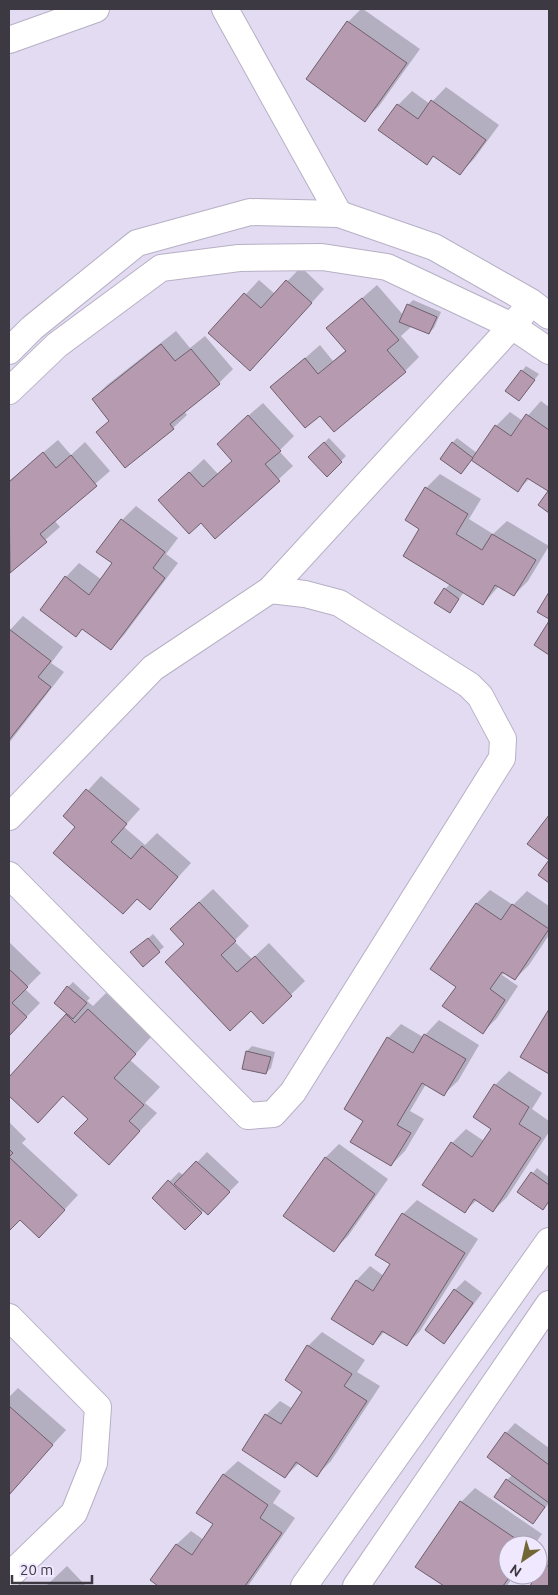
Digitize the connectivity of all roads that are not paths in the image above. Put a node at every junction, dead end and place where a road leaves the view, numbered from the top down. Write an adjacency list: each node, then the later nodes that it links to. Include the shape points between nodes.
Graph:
1 (96, 9): 3 (street)
2 (225, 9): 4 (street)
3 (9, 40)
4 (339, 214): 5 (street, via 434,246); 7 (street, via 250,212 137,242 32,328)
5 (540, 309): 6 (street)
6 (512, 326): 8 (street); 9 (street, via 387,268 322,257 239,258 161,268 57,345); 10 (street)
7 (9, 351)
8 (549, 351)
9 (9, 391)
10 (270, 590): 11 (street, via 153,668); 12 (street, via 338,603 469,685 480,696 503,739 502,758 294,1092 273,1114 248,1116)
11 (9, 817)
12 (9, 875)
13 (549, 1241): 14 (street)
14 (524, 1276): 15 (street); 19 (street)
15 (549, 1294)
16 (549, 1304): 20 (street)
17 (9, 1317): 18 (street, via 98,1406 94,1463 74,1513)
18 (9, 1576)
19 (309, 1585)
20 (356, 1586)

